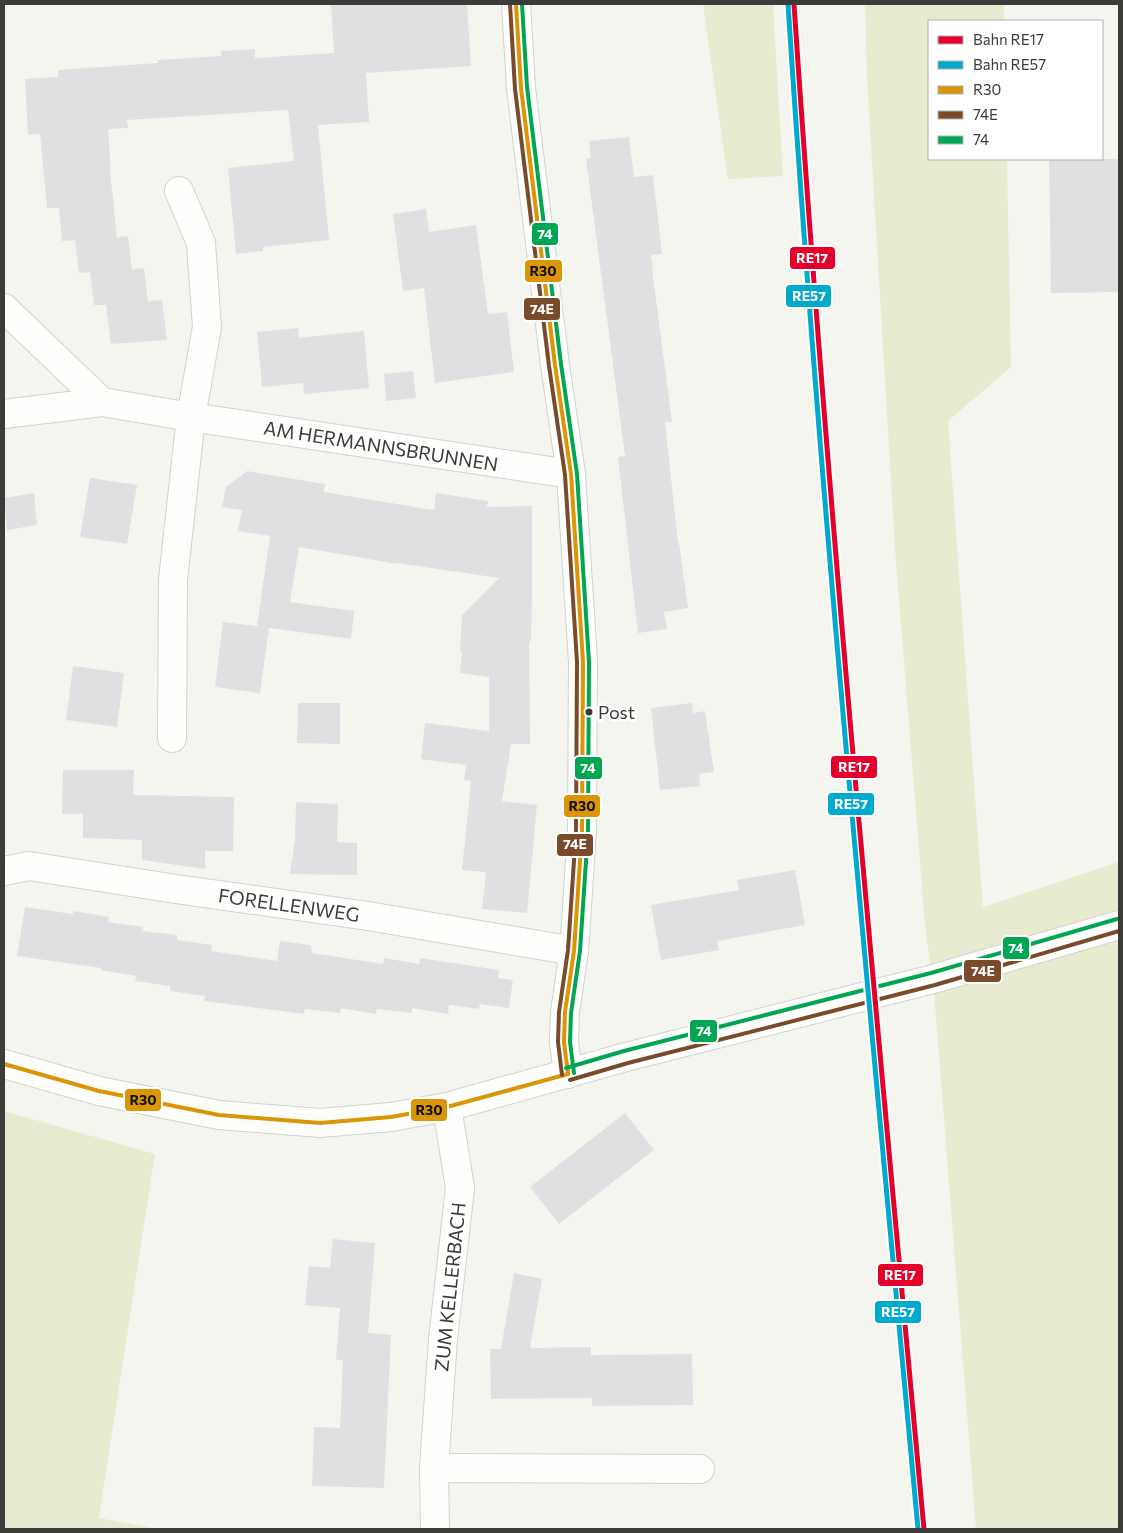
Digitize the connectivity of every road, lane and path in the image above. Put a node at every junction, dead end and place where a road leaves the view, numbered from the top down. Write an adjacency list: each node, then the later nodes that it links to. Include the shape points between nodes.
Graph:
1 (516, 4): 7 (street, via 521,88)
2 (179, 191): 6 (street, via 201,243 206,327)
3 (4, 308): 4 (street)
4 (102, 402): 5 (street, AM HERMANNSBRUNNEN); 6 (street, AM HERMANNSBRUNNEN)
5 (4, 414)
6 (191, 418): 7 (street, AM HERMANNSBRUNNEN); 8 (street, via 173,580)
7 (571, 474): 11 (street, via 583,707 582,831)
8 (172, 738)
9 (4, 871): 11 (street, FORELLENWEG, via 29,866 368,916)
10 (1119, 925): 13 (street, via 933,979)
11 (574, 951): 13 (street, via 565,1012)
12 (4, 1064): 14 (street, via 99,1091 219,1116 320,1122 391,1117)
13 (568, 1074): 14 (street)
14 (447, 1107): 15 (street, ZUM KELLERBACH, via 460,1188 443,1339)
15 (434, 1468): 16 (street); 17 (street, ZUM KELLERBACH)
16 (700, 1469)
17 (435, 1529)

